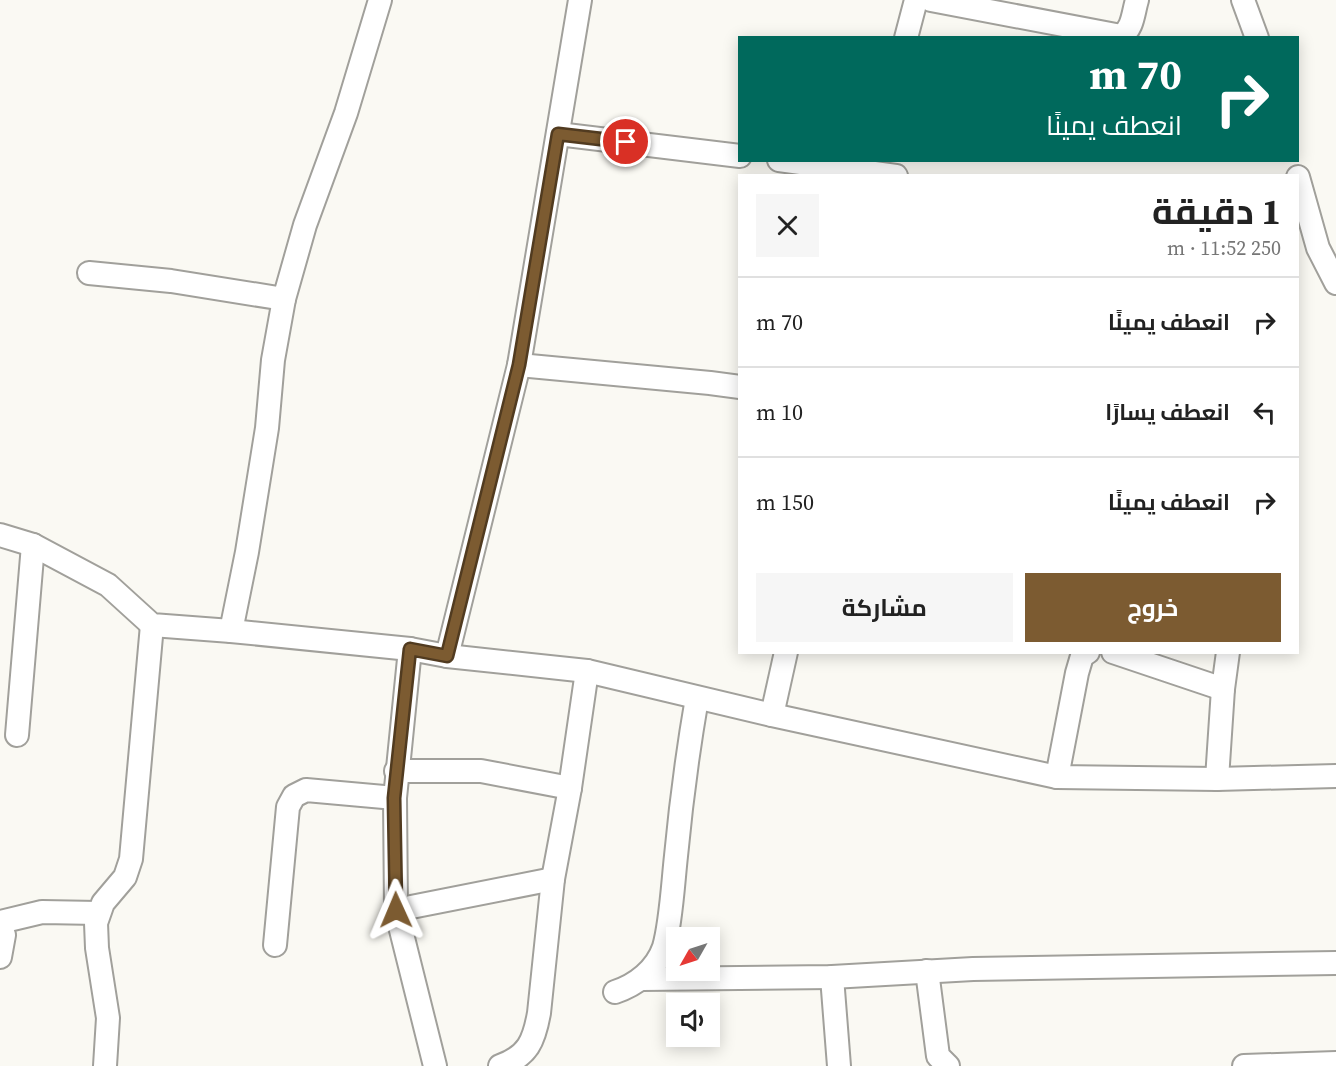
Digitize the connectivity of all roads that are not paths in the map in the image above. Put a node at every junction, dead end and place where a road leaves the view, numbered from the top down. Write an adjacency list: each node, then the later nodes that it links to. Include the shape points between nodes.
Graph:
1 (381, 0): 17 (street)
2 (580, 0): 9 (street)
3 (916, 0): 7 (street)
4 (931, 0): 5 (street, via 1121,36 1130,26)
5 (1137, 0)
6 (1243, 0): 8 (street)
7 (907, 36)
8 (1256, 36)
9 (558, 134): 10 (street); 18 (street)
10 (738, 156)
11 (799, 162): 12 (street)
12 (888, 171)
13 (1299, 189): 14 (street)
14 (1308, 250): 16 (street)
15 (89, 273): 17 (street)
16 (1336, 283)
17 (284, 298): 23 (street, via 247,552)
18 (519, 365): 19 (street); 29 (street)
19 (738, 387)
20 (0, 535): 21 (street)
21 (33, 545): 22 (street, via 108,585); 34 (street)
22 (152, 625): 23 (street); 43 (street, via 131,859 125,877)
23 (231, 630): 24 (street)
24 (410, 649): 29 (street); 35 (street)
25 (786, 654): 33 (street)
26 (1084, 654): 37 (street)
27 (1119, 654): 31 (street)
28 (1228, 654): 31 (street)
29 (447, 656): 30 (street)
30 (587, 671): 32 (street); 39 (street)
31 (1223, 688): 38 (street)
32 (698, 698): 33 (street); 50 (street, via 685,767 663,949)
33 (772, 716): 37 (street)
34 (17, 735)
35 (396, 771): 39 (street, via 482,771); 40 (street)
36 (1336, 776): 38 (street)
37 (1057, 777): 38 (street)
38 (1217, 780)
39 (570, 788): 41 (street)
40 (394, 798): 42 (street); 45 (street, via 306,790 294,796 288,807)
41 (553, 879): 42 (street); 55 (street, via 535,1034 525,1053)
42 (396, 910): 54 (street)
43 (98, 913): 44 (street, via 42,912); 53 (street, via 97,948 108,1018)
44 (0, 923): 46 (street, via 4,935)
45 (275, 945)
46 (0, 957)
47 (1336, 963): 48 (street)
48 (927, 971): 49 (street); 57 (street, via 938,1056)
49 (832, 977): 50 (street); 56 (street)
50 (642, 979): 51 (street)
51 (615, 992)
52 (1336, 1063): 58 (street)
53 (105, 1066)
54 (435, 1066)
55 (500, 1066)
56 (839, 1066)
57 (948, 1066)
58 (1244, 1066)

